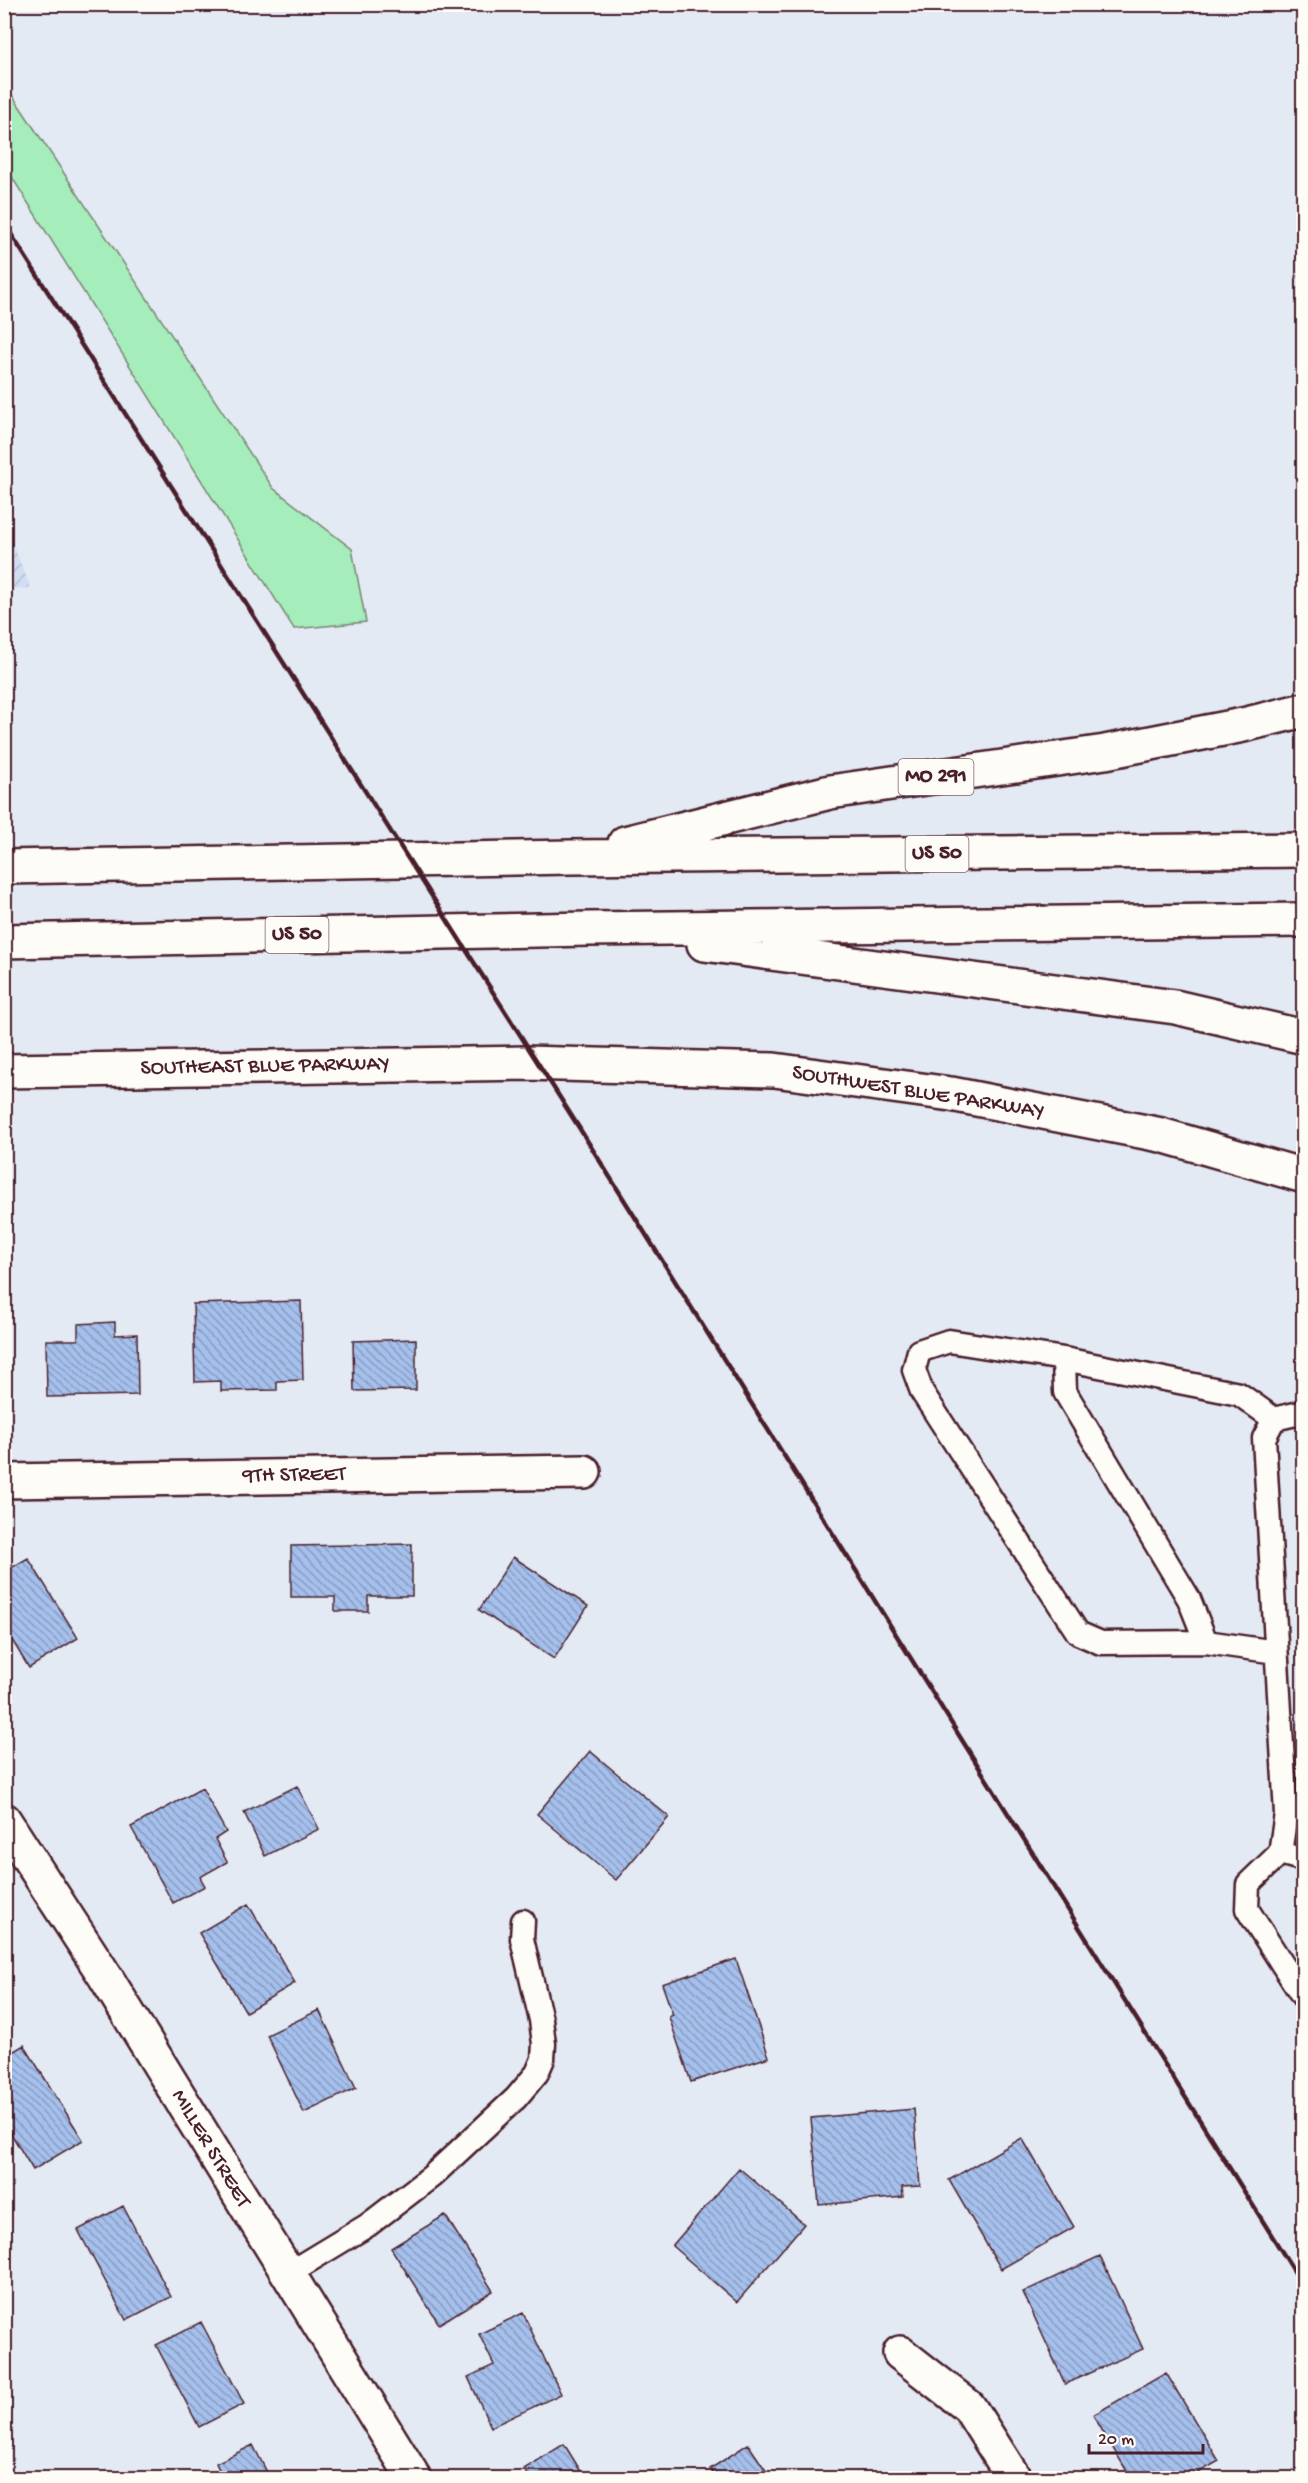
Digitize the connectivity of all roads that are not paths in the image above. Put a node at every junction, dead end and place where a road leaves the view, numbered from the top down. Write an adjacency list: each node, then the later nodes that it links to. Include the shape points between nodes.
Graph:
1 (1304, 710): 3 (main road, MO 291, via 1105,752 830,792)
2 (1304, 850): 3 (main road, US 50)
3 (570, 857): 4 (main road, US 50)
4 (4, 867)
5 (1304, 920): 6 (main road, US 50)
6 (589, 929): 7 (main road, US 50); 8 (main road, via 1175,1007)
7 (4, 942)
8 (1304, 1037)
9 (526, 1064): 10 (main road, SOUTHEAST BLUE PARKWAY); 11 (main road, SOUTHWEST BLUE PARKWAY, via 774,1070 951,1094 1161,1135)
10 (4, 1071)
11 (1304, 1176)
12 (1064, 1359): 14 (lane, via 1239,1394); 17 (lane, via 1065,1392 1189,1599); 17 (lane, via 949,1341 919,1351 914,1370 922,1392 1078,1633 1101,1643)
13 (1304, 1412): 14 (lane)
14 (1274, 1419): 18 (lane, via 1264,1438)
15 (584, 1472): 16 (main road, 9TH STREET)
16 (4, 1481)
17 (1206, 1642): 18 (lane)
18 (1276, 1652): 20 (lane, via 1286,1814)
19 (4, 1820): 24 (main road, MILLER STREET, via 105,1976)
20 (1280, 1853): 21 (lane); 23 (lane, via 1248,1884 1247,1909)
21 (1304, 1860)
22 (523, 1921): 24 (lane, via 522,1939 544,2044 537,2073 516,2098 432,2176 368,2225)
23 (1304, 1998)
24 (287, 2274): 26 (main road, MILLER STREET)
25 (900, 2353): 27 (main road, via 969,2407)
26 (414, 2478)
27 (1014, 2478)

